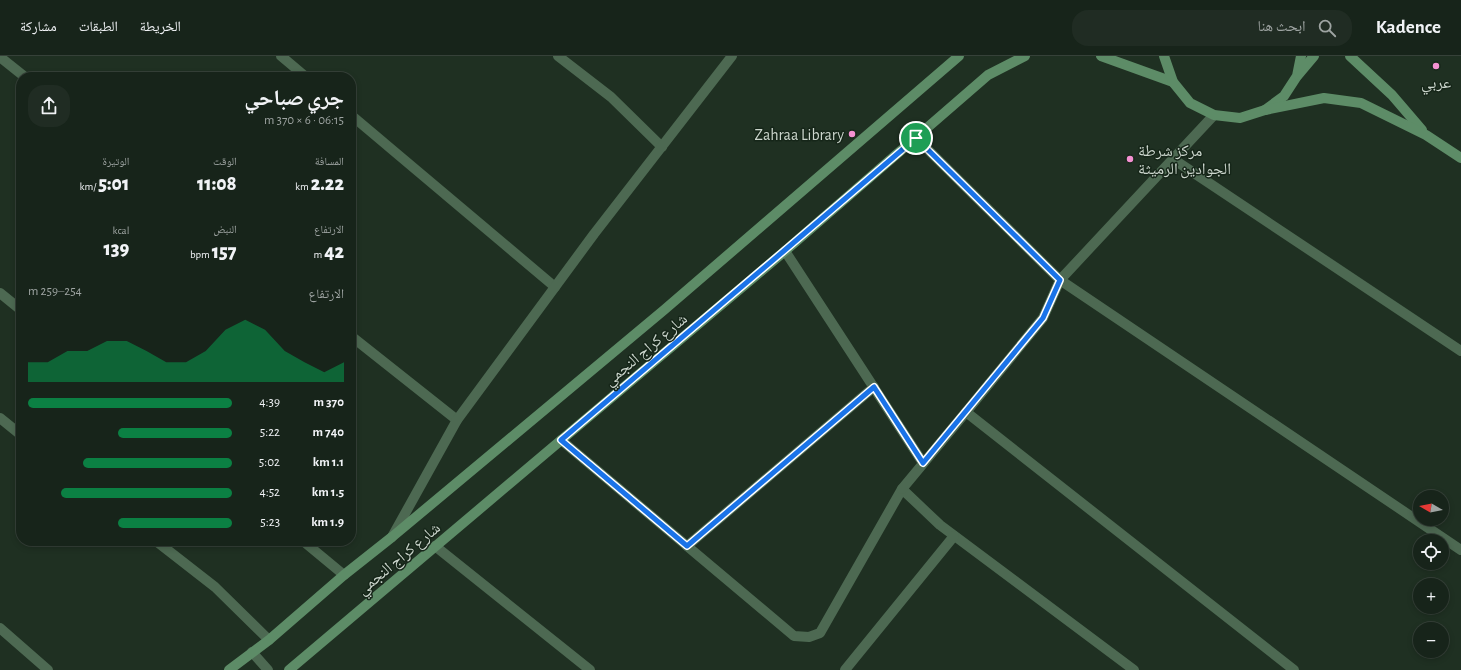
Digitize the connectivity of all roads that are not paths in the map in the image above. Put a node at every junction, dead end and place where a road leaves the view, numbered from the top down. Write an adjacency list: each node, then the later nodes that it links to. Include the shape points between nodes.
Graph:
1 (281, 56): 13 (street)
2 (558, 56): 21 (street, via 611,97)
3 (732, 56): 21 (street)
4 (959, 56): 40 (main road, via 658,315)
5 (1025, 56): 20 (main road, شارع كراج النجمي, via 988,75)
6 (1101, 56): 15 (main road)
7 (1164, 56): 15 (main road)
8 (1301, 56): 14 (main road)
9 (1314, 56): 14 (main road)
10 (1350, 56): 19 (main road, via 1392,95)
11 (0, 57): 12 (street)
12 (19, 72)
13 (300, 72)
14 (1297, 76): 16 (main road, via 1284,96)
15 (1173, 82): 17 (main road, via 1190,103)
16 (1265, 110): 17 (main road, via 1240,118); 19 (main road, via 1324,98 1361,103)
17 (1214, 115): 23 (street)
18 (356, 119): 26 (street)
19 (1426, 135): 22 (main road)
20 (916, 138): 24 (main road, شارع كراج النجمي); 25 (street)
21 (662, 148): 26 (street)
22 (1461, 158)
23 (1173, 159): 25 (street); 30 (street)
24 (785, 250): 31 (street); 36 (main road, شارع كراج النجمي)
25 (1060, 280): 32 (street, via 1043,318); 45 (street)
26 (556, 287): 34 (street)
27 (0, 292): 28 (street)
28 (16, 306)
29 (356, 340): 34 (street)
30 (1461, 352)
31 (874, 387): 37 (street); 44 (street)
32 (966, 412): 37 (street); 57 (street)
33 (0, 418): 35 (street)
34 (457, 420): 40 (street)
35 (16, 430)
36 (561, 440): 43 (main road, شارع كراج النجمي); 44 (street)
37 (923, 463): 38 (street)
38 (902, 489): 39 (street); 44 (street, via 820,633 809,637 794,636)
39 (954, 536): 55 (street); 56 (street)
40 (392, 537): 46 (main road)
41 (162, 546): 48 (street, via 215,587)
42 (309, 546): 46 (street)
43 (435, 546): 53 (main road, شارع كراج النجمي); 54 (street)
44 (687, 546)
45 (1461, 550)
46 (344, 575): 48 (main road)
47 (0, 628): 50 (street)
48 (269, 640): 49 (main road)
49 (252, 652): 51 (main road); 52 (street)
50 (48, 670)
51 (229, 670)
52 (268, 670)
53 (289, 670)
54 (590, 670)
55 (845, 670)
56 (1134, 670)
57 (1294, 670)

